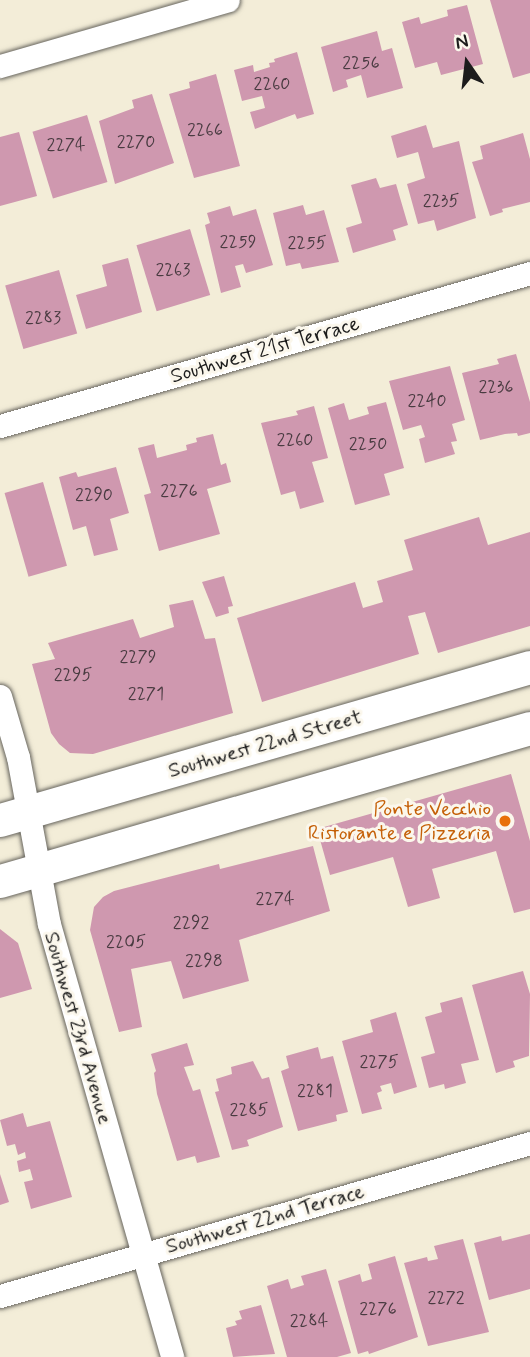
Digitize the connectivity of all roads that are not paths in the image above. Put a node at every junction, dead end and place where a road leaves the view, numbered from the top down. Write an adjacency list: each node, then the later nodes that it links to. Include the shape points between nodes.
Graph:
1 (228, 0): 2 (street)
2 (0, 66)
3 (530, 273): 4 (street, Southwest 21st Terrace)
4 (0, 426)
5 (530, 667): 8 (main road, Southwest 22nd Street)
6 (0, 696): 8 (street, Southwest 23rd Avenue, via 18,757)
7 (530, 728): 9 (main road)
8 (14, 816): 9 (street, Southwest 23rd Avenue)
9 (40, 870): 10 (main road); 12 (street, Southwest 23rd Avenue, via 52,937)
10 (0, 881)
11 (530, 1143): 12 (street, Southwest 22nd Terrace)
12 (142, 1255): 13 (street, Southwest 22nd Terrace); 14 (street, Southwest 23rd Avenue)
13 (0, 1296)
14 (172, 1357)

